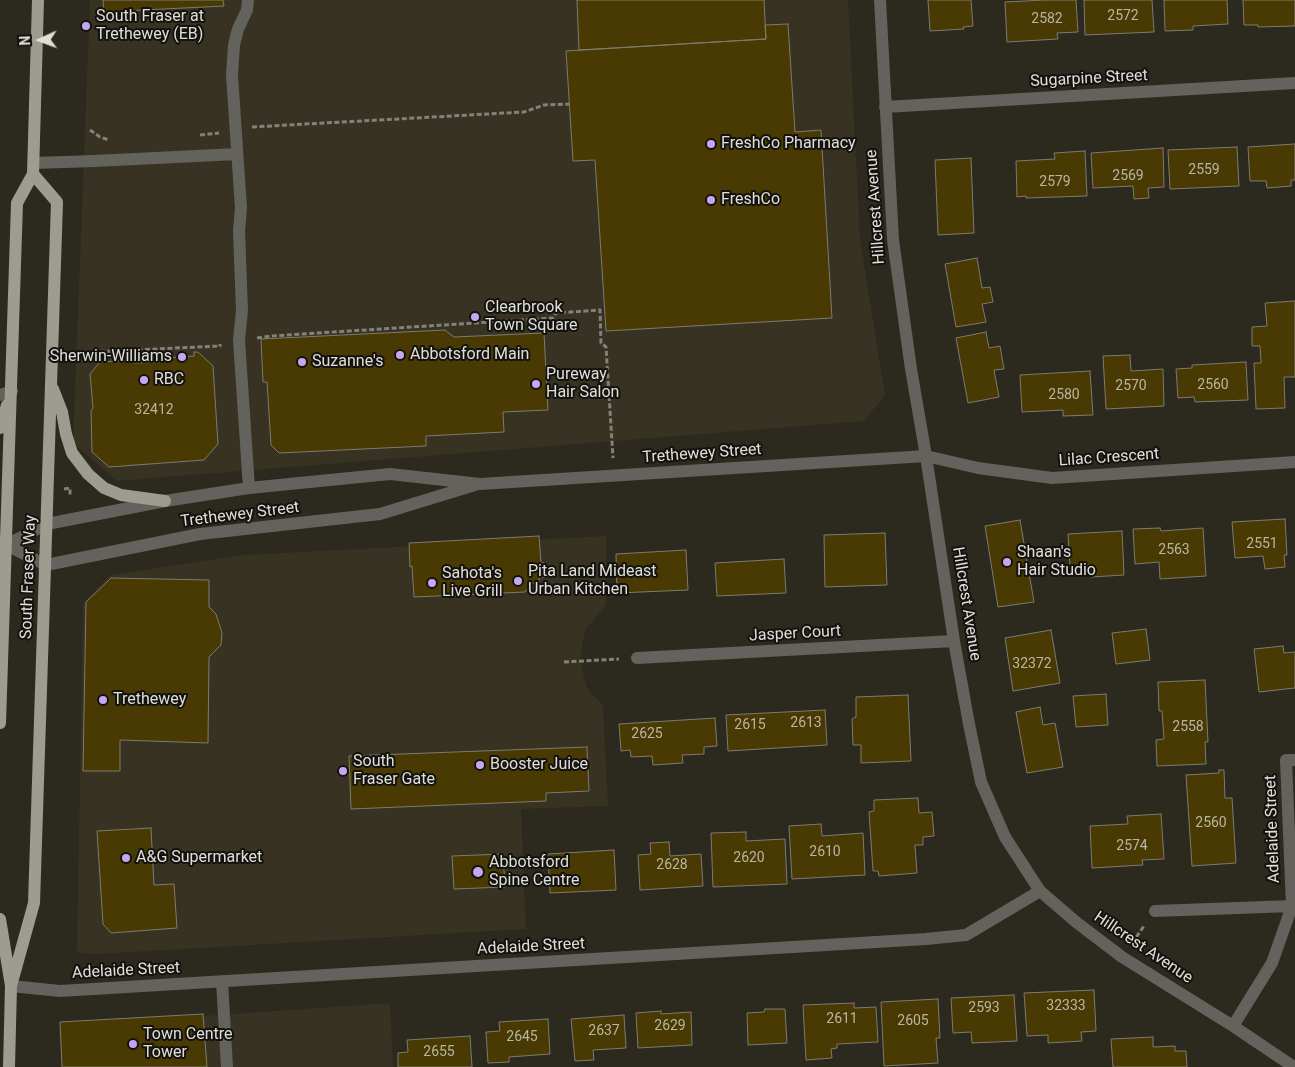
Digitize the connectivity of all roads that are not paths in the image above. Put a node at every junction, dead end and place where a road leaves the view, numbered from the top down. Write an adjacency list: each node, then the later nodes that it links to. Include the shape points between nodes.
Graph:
1 (38, 0): 7 (main road, South Fraser Way)
2 (248, 0): 6 (street, via 234,45 232,82)
3 (880, 0): 5 (street, Hillcrest Avenue)
4 (1295, 83): 5 (street, Sugarpine Street)
5 (886, 107): 11 (street, Hillcrest Avenue, via 893,240)
6 (237, 154): 7 (street); 14 (street, via 242,304 240,340)
7 (33, 168): 8 (main road, South Fraser Way, via 57,202); 9 (main road, South Fraser Way, via 18,203)
8 (51, 384): 15 (main road, via 72,453 88,474 104,488 121,495); 16 (main road, South Fraser Way)
9 (6, 393): 10 (main road); 17 (main road, South Fraser Way)
10 (0, 428)
11 (926, 456): 12 (street, Lilac Crescent, via 978,468 1052,478); 13 (street, Trethewey Street); 19 (street, Hillcrest Avenue)
12 (1295, 462)
13 (480, 484): 14 (street, Trethewey Street, via 390,474); 18 (street, Trethewey Street, via 380,514 200,534)
14 (249, 488): 15 (street, Trethewey Street)
15 (165, 501): 16 (street, Trethewey Street)
16 (47, 524): 17 (street, Trethewey Street); 18 (main road, South Fraser Way)
17 (3, 545): 18 (street); 21 (main road, South Fraser Way)
18 (46, 565): 29 (main road, South Fraser Way, via 34,903)
19 (954, 641): 20 (street, Jasper Court); 24 (street, Hillcrest Avenue, via 981,782 1005,837)
20 (637, 658)
21 (0, 671): 22 (main road, South Fraser Way)
22 (0, 723)
23 (1295, 760): 25 (street, Adelaide Street, via 1286,760)
24 (1040, 891): 28 (street, Adelaide Street, via 966,935); 30 (street, Hillcrest Avenue, via 1122,957)
25 (1292, 906): 26 (street, Adelaide Street); 30 (street, Adelaide Street, via 1272,963)
26 (1155, 911)
27 (0, 919): 29 (main road, South Fraser Way)
28 (222, 981): 29 (street, Adelaide Street, via 60,991); 32 (street)
29 (11, 986): 31 (main road, South Fraser Way)
30 (1233, 1026): 33 (street, Hillcrest Avenue)
31 (9, 1067)
32 (227, 1067)
33 (1294, 1067)

